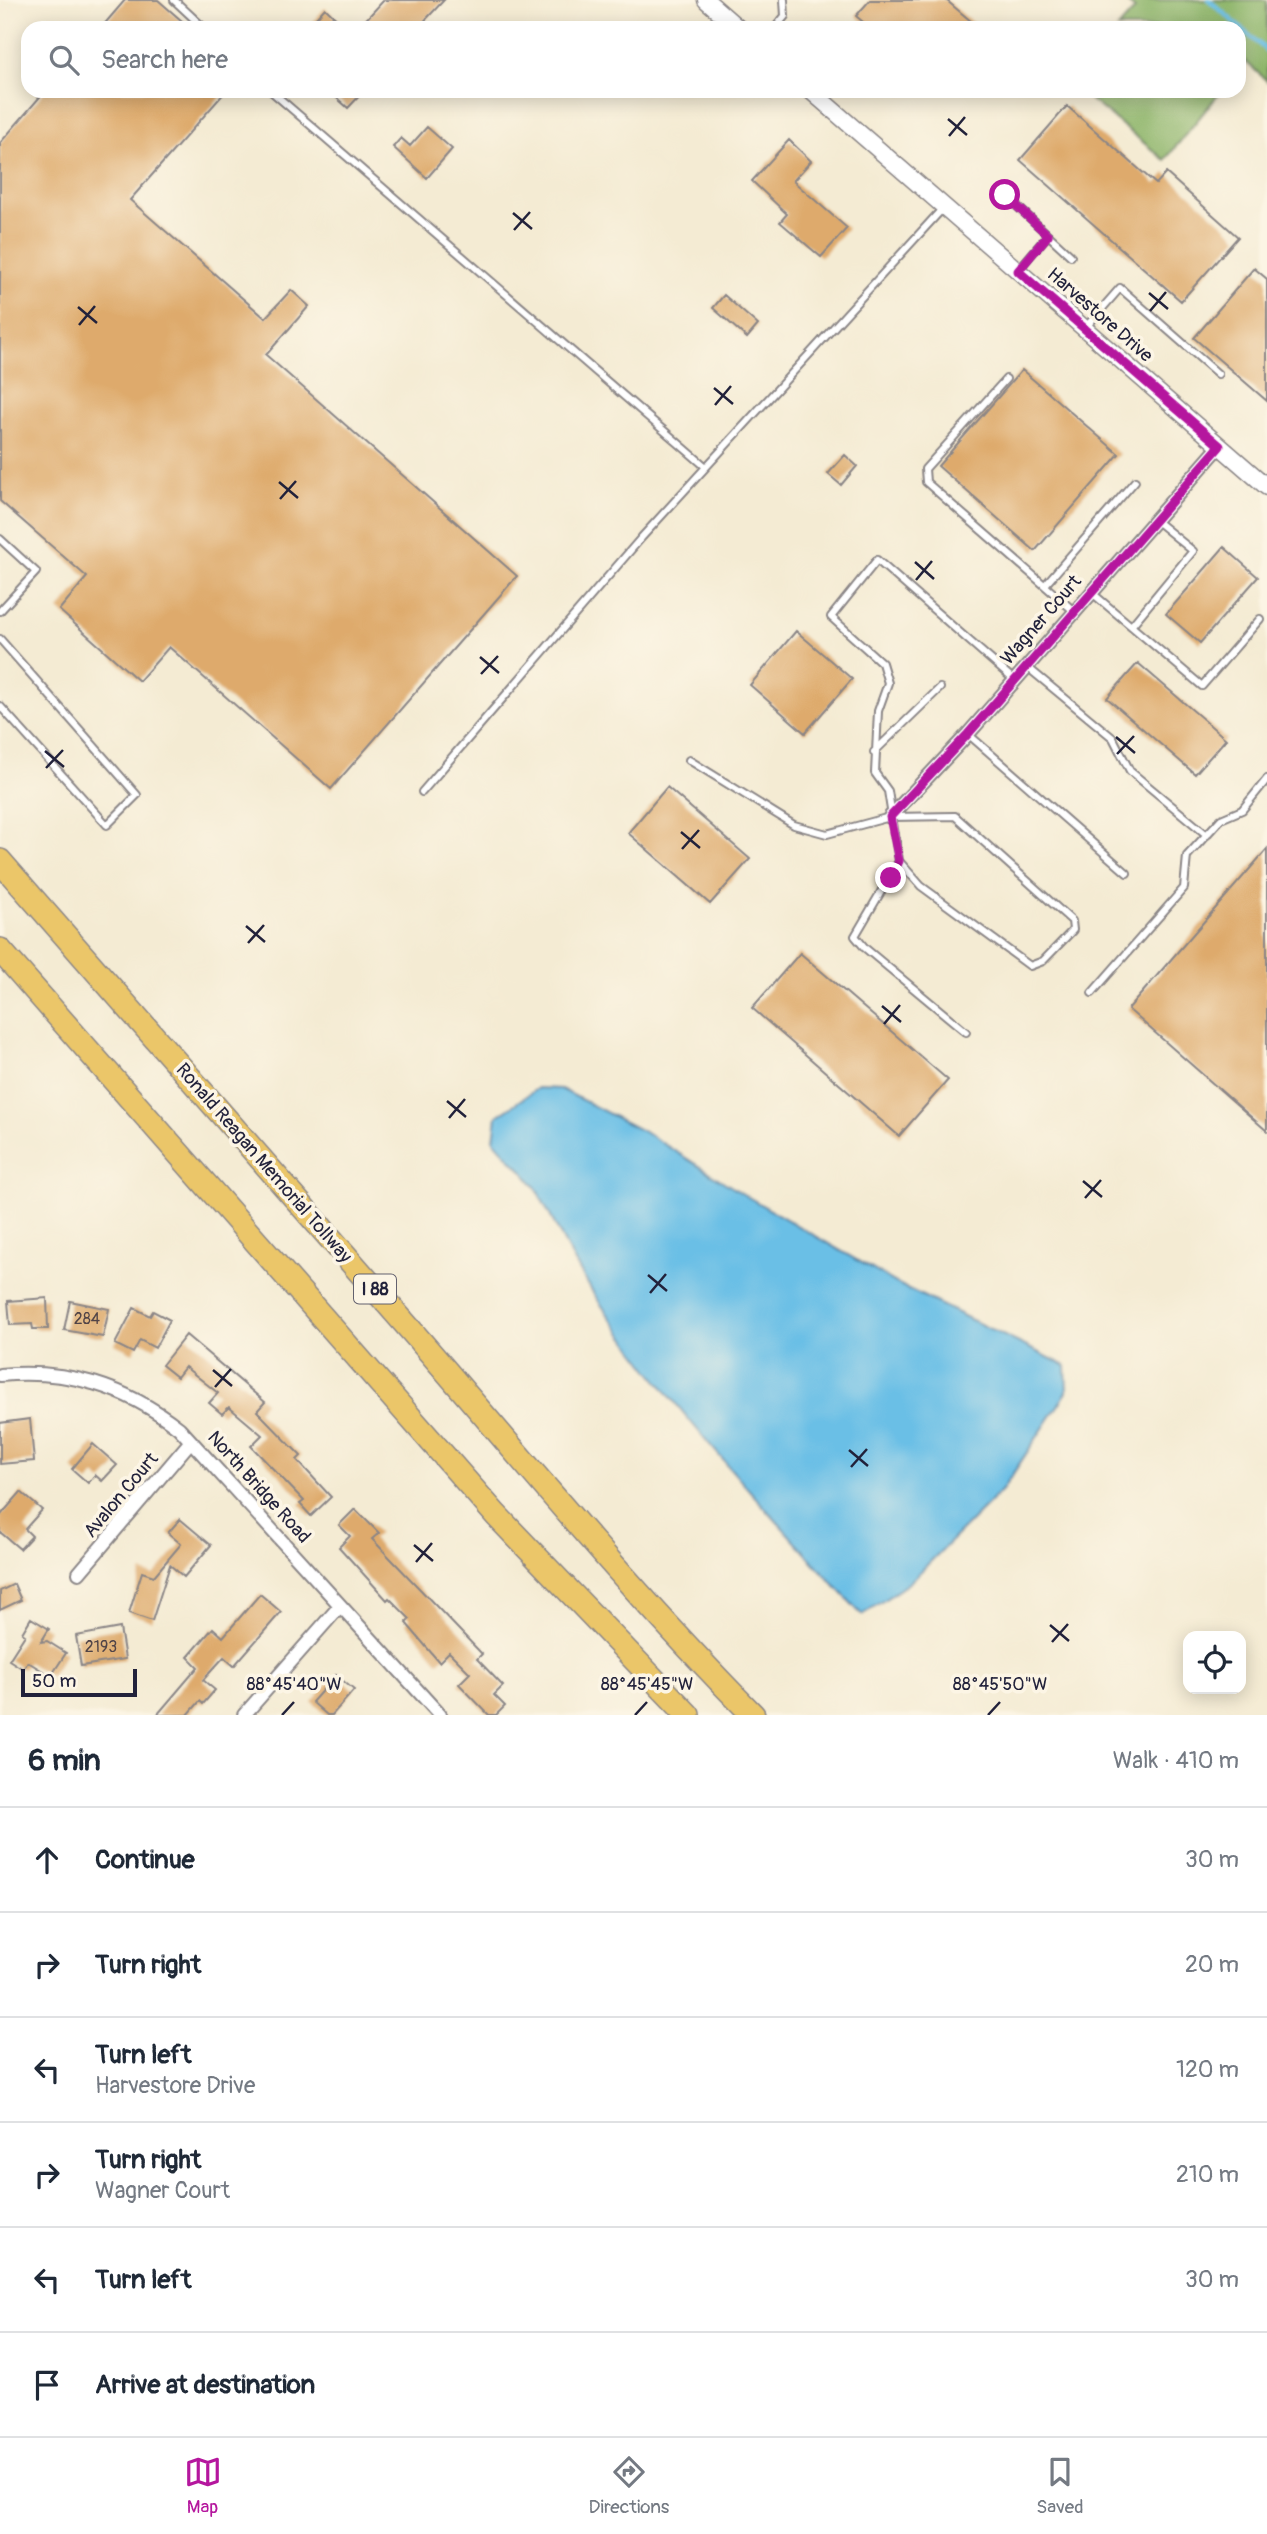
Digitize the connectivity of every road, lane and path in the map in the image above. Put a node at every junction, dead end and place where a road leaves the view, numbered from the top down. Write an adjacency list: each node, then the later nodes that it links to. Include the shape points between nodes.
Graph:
1 (174, 0): 4 (lane)
2 (706, 0): 5 (street)
3 (784, 0): 6 (lane)
4 (196, 21)
5 (730, 21)
6 (781, 21)
7 (279, 98): 18 (lane)
8 (819, 98): 10 (street, Harvestore Drive)
9 (1005, 195): 11 (lane)
10 (944, 206): 13 (street, Harvestore Drive); 18 (lane)
11 (1048, 235): 12 (lane); 13 (lane)
12 (1071, 256)
13 (1018, 271): 14 (street, Harvestore Drive)
14 (1085, 329): 15 (lane, via 1120,288); 17 (street, Harvestore Drive)
15 (1218, 374)
16 (1006, 379): 23 (lane, via 925,469 926,482)
17 (1220, 446): 20 (street, Harvestore Drive); 21 (street, Wagner Court)
18 (706, 467): 38 (lane)
19 (1135, 481): 23 (lane)
20 (1267, 487)
21 (1155, 520): 24 (street, Wagner Court); 28 (lane, via 1193,551)
22 (0, 539): 25 (lane, via 37,572)
23 (1045, 586): 26 (lane)
24 (1091, 592): 26 (street, Wagner Court); 28 (lane)
25 (0, 611)
26 (1075, 612): 30 (street, Wagner Court)
27 (1260, 618): 28 (lane, via 1202,686)
28 (1132, 625)
29 (0, 639): 33 (lane, via 137,795 107,825)
30 (1026, 666): 31 (street, Wagner Court); 40 (lane, via 1113,738 1130,771)
31 (1014, 680): 34 (street, Wagner Court); 35 (lane, via 877,560 831,617 882,663 888,683 878,711)
32 (940, 688): 35 (lane)
33 (0, 706)
34 (968, 734): 39 (street, Wagner Court); 43 (lane)
35 (874, 751): 39 (lane, via 874,773 888,791)
36 (689, 760): 39 (lane, via 794,825 827,834)
37 (1267, 779): 40 (lane, via 1242,810 1221,819)
38 (422, 792)
39 (890, 817): 41 (lane); 41 (lane, via 955,816 1072,921 1073,930 1043,961 1030,965 921,886)
40 (1207, 835): 45 (lane, via 1187,856 1184,888)
41 (899, 861): 46 (lane, via 855,936)
42 (0, 862): 54 (highway, Ronald Reagan Memorial Tollway / I 88, via 671,1633)
43 (1127, 873)
44 (0, 950): 53 (highway, via 496,1515)
45 (1092, 993)
46 (966, 1032)
47 (0, 1375): 48 (street, North Bridge Road, via 65,1375 104,1384 146,1403)
48 (191, 1441): 49 (street, Avalon Court); 50 (street, North Bridge Road)
49 (79, 1573)
50 (340, 1606): 51 (street); 52 (street, North Bridge Road)
51 (244, 1715)
52 (440, 1715)
53 (688, 1715)
54 (753, 1715)

